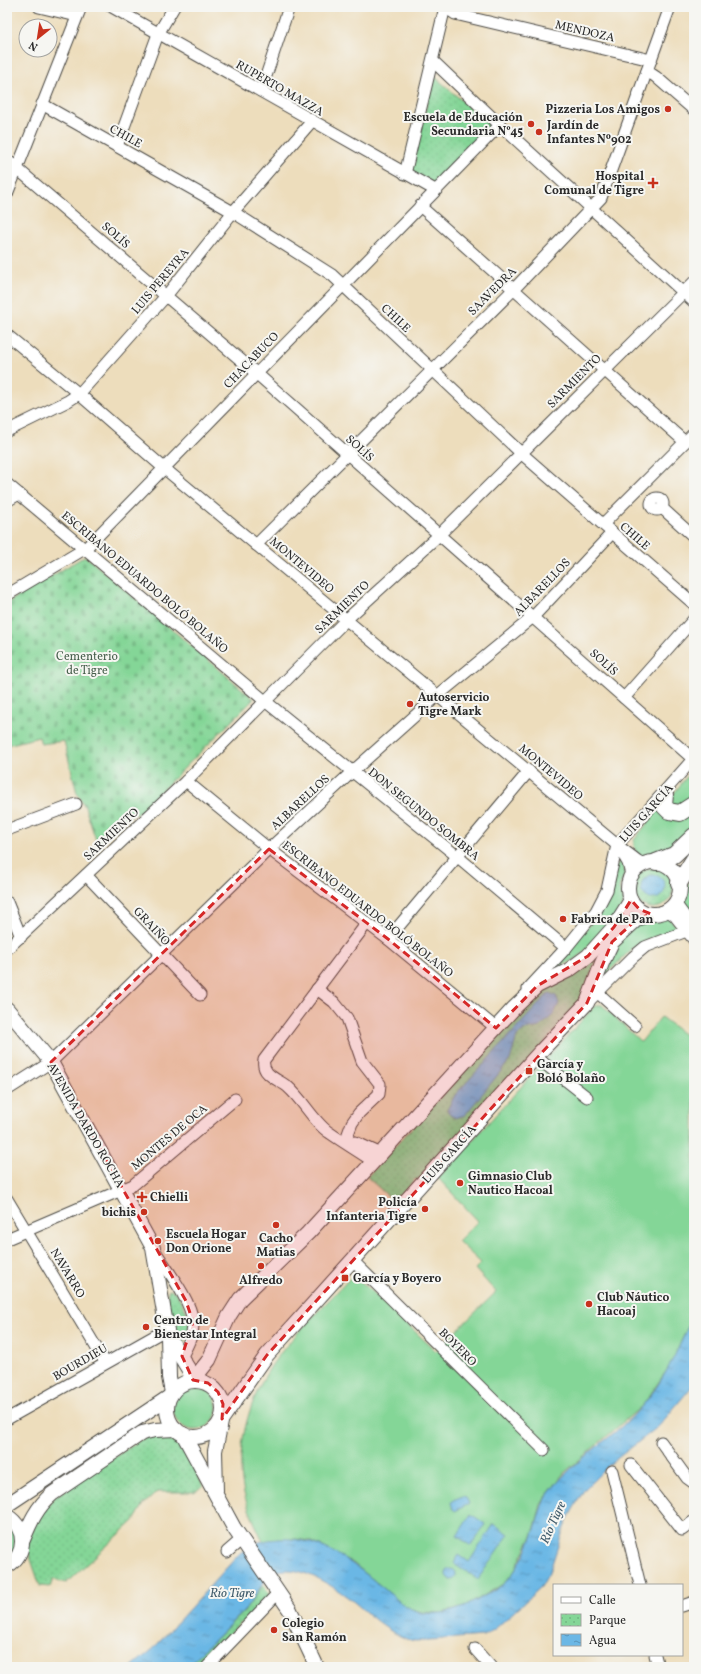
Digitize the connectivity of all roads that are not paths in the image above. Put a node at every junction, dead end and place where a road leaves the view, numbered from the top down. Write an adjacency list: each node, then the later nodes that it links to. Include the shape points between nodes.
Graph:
1 (40, 7): 7 (street)
2 (112, 7): 8 (street, RUPERTO MAZZA)
3 (174, 7): 8 (street)
4 (289, 7): 12 (street)
5 (445, 7): 9 (street, MENDOZA, via 455,14); 10 (street)
6 (670, 7): 9 (street, SAAVEDRA)
7 (79, 12): 13 (street)
8 (158, 34): 12 (street, RUPERTO MAZZA); 17 (street)
9 (651, 60): 11 (street, SAAVEDRA)
10 (433, 61): 16 (street); 20 (street)
11 (647, 72): 14 (street); 24 (street, SAAVEDRA, via 601,198)
12 (261, 91): 15 (street, RUPERTO MAZZA)
13 (42, 104): 17 (street, CHILE); 19 (street)
14 (694, 110)
15 (312, 121): 20 (street, RUPERTO MAZZA); 25 (street, LUIS PEREYRA)
16 (500, 125): 21 (street, CHACABUCO); 24 (street)
17 (117, 146): 25 (street, CHILE)
18 (7, 160): 19 (street, SOLÍS)
19 (17, 167): 22 (street); 30 (street, SOLÍS)
20 (405, 174): 21 (street, RUPERTO MAZZA)
21 (435, 190): 23 (street, CHACABUCO)
22 (7, 194)
23 (420, 206): 27 (street, CHACABUCO); 28 (street)
24 (591, 209): 28 (street, SAAVEDRA); 29 (street)
25 (233, 212): 27 (street, CHILE, via 332,275); 30 (street, LUIS PEREYRA)
26 (694, 282): 29 (street, SARMIENTO)
27 (342, 285): 33 (street, CHILE); 35 (street, CHACABUCO)
28 (514, 289): 33 (street, SAAVEDRA); 34 (street)
29 (683, 292): 31 (street); 34 (street, SARMIENTO)
30 (166, 296): 35 (street, SOLÍS); 36 (street, LUIS PEREYRA)
31 (694, 302)
32 (7, 335): 36 (street, MONTEVIDEO)
33 (432, 370): 40 (street, CHILE); 41 (street, SAAVEDRA)
34 (604, 370): 39 (street); 40 (street, SARMIENTO)
35 (256, 373): 41 (street, SOLÍS); 42 (street, CHACABUCO)
36 (79, 394): 37 (street, LUIS PEREYRA); 42 (street, MONTEVIDEO)
37 (7, 431)
38 (694, 433): 39 (street)
39 (685, 442): 47 (street)
40 (521, 453): 47 (street, CHILE); 49 (street, SARMIENTO)
41 (347, 454): 49 (street, SOLÍS); 51 (street, SAAVEDRA)
42 (165, 469): 51 (street, MONTEVIDEO); 52 (street, CHACABUCO)
43 (7, 484): 44 (street, ESCRIBANO EDUARDO BOLÓ BOLAÑO)
44 (19, 494): 45 (street); 52 (street, ESCRIBANO EDUARDO BOLÓ BOLAÑO)
45 (7, 501)
46 (662, 508): 50 (street)
47 (603, 524): 48 (street, CHILE)
48 (612, 533): 54 (street, CHILE); 55 (street, ALBARELLOS)
49 (438, 536): 55 (street, SOLÍS); 57 (street, SARMIENTO)
50 (694, 537)
51 (256, 545): 57 (street, MONTEVIDEO)
52 (86, 548): 53 (street, CHACABUCO); 60 (street, ESCRIBANO EDUARDO BOLÓ BOLAÑO)
53 (7, 595)
54 (694, 604)
55 (534, 617): 58 (street, ALBARELLOS); 59 (street, SOLÍS)
56 (694, 619): 59 (street)
57 (347, 620): 58 (street, MONTEVIDEO); 60 (street, SARMIENTO)
58 (437, 696): 62 (street, MONTEVIDEO); 63 (street, ALBARELLOS)
59 (624, 698): 61 (street, SOLÍS)
60 (266, 701): 63 (street, DON SEGUNDO SOMBRA); 64 (street, SARMIENTO)
61 (694, 759): 65 (street, LUIS GARCÍA)
62 (529, 771): 71 (street, MONTEVIDEO); 74 (street)
63 (352, 772): 72 (street, ALBARELLOS); 74 (street, DON SEGUNDO SOMBRA)
64 (186, 781): 72 (street, ESCRIBANO EDUARDO BOLÓ BOLAÑO); 77 (street, SARMIENTO)
65 (665, 794): 67 (highway, via 664,806 669,811 680,813); 69 (street, LUIS GARCÍA)
66 (76, 804): 68 (street)
67 (694, 804)
68 (7, 830)
69 (632, 831): 71 (street, LUIS GARCÍA); 73 (street, via 628,847)
70 (694, 836): 76 (highway, via 674,855)
71 (617, 845): 73 (street, MONTEVIDEO); 78 (street, MONTEVIDEO, via 628,863); 90 (street, LUIS GARCÍA, via 608,890 590,920)
72 (269, 849): 85 (street, ESCRIBANO EDUARDO BOLÓ BOLAÑO); 92 (street, ALBARELLOS)
73 (631, 856): 76 (street, MONTEVIDEO)
74 (458, 857): 88 (street); 90 (street, DON SEGUNDO SOMBRA)
75 (694, 859): 79 (highway)
76 (650, 863): 78 (main road); 79 (main road, via 669,866)
77 (86, 875): 87 (street, SARMIENTO); 92 (street, GRAIÑO)
78 (631, 875): 80 (main road, via 628,887)
79 (679, 882): 82 (main road, via 678,897)
80 (631, 900): 83 (main road, via 639,909); 97 (main road, LUIS GARCÍA, via 614,927 588,956 569,970 537,986)
81 (7, 902): 87 (street)
82 (671, 907): 83 (main road); 84 (street); 86 (street, via 675,916)
83 (651, 914): 96 (main road, LUIS GARCÍA, via 637,919 612,942)
84 (690, 919): 86 (street)
85 (367, 923): 88 (street, ESCRIBANO EDUARDO BOLÓ BOLAÑO); 93 (street)
86 (690, 930): 89 (street); 94 (street, LUIS GARCÍA, via 646,947)
87 (21, 937): 91 (street, SARMIENTO)
88 (388, 939): 100 (street, ESCRIBANO EDUARDO BOLÓ BOLAÑO)
89 (694, 940)
90 (566, 948): 97 (street, LUIS GARCÍA, via 524,992)
91 (7, 949)
92 (161, 955): 95 (street, GRAIÑO); 102 (street, ALBARELLOS)
93 (318, 989): 106 (street, via 334,1002 347,1018 362,1061 380,1084 379,1094 359,1113); 106 (street, via 264,1060 263,1066 265,1071 289,1088 304,1103 329,1133)
94 (598, 993): 96 (street, LUIS GARCÍA); 99 (street)
95 (200, 995)
96 (587, 1003): 101 (main road, LUIS GARCÍA)
97 (514, 1008): 100 (main road, LUIS GARCÍA)
98 (7, 1009): 102 (main road, AVENIDA DARDO ROCHA)
99 (635, 1026)
100 (496, 1028): 107 (main road, LUIS GARCÍA)
101 (536, 1057): 104 (street); 113 (main road, LUIS GARCÍA)
102 (51, 1062): 103 (street, ALBARELLOS); 108 (main road, AVENIDA DARDO ROCHA)
103 (7, 1090)
104 (586, 1097)
105 (235, 1099): 108 (street, MONTES DE OCA, via 133,1185)
106 (343, 1139): 107 (street)
107 (378, 1158): 119 (main road, LUIS GARCÍA, via 308,1233 240,1299 229,1316 210,1360)
108 (123, 1190): 110 (street, MONTES DE OCA); 112 (main road, AVENIDA DARDO ROCHA)
109 (7, 1199): 110 (street, NAVARRO)
110 (27, 1231): 111 (street, MONTES DE OCA); 118 (street, NAVARRO)
111 (7, 1239)
112 (153, 1248): 114 (street, AVENIDA DARDO ROCHA); 115 (main road, AVENIDA DARDO ROCHA)
113 (353, 1261): 122 (main road, LUIS GARCÍA, via 268,1355); 125 (street, BOYERO)
114 (179, 1288): 115 (street); 117 (street, AVENIDA DARDO ROCHA, via 193,1322 190,1338)
115 (161, 1293): 116 (main road, AVENIDA DARDO ROCHA)
116 (167, 1332): 117 (main road, AVENIDA DARDO ROCHA); 118 (street, BOURDIEU); 120 (main road, AVENIDA DARDO ROCHA)
117 (182, 1356): 119 (main road, AVENIDA DARDO ROCHA)
118 (105, 1362): 121 (street, BOURDIEU)
119 (192, 1380): 120 (main road, via 183,1383); 122 (main road, via 208,1384 218,1392 223,1404)
120 (170, 1395): 123 (main road, via 169,1419); 130 (main road)
121 (7, 1419)
122 (221, 1420): 123 (main road, via 215,1429 203,1435 196,1437); 129 (main road, LUIS GARCÍA, via 214,1468)
123 (180, 1432): 129 (main road); 134 (main road, via 155,1430 142,1433 52,1494 37,1508)
124 (661, 1442): 128 (street, via 687,1478)
125 (544, 1450)
126 (630, 1465): 132 (street, via 682,1530)
127 (612, 1471): 137 (street)
128 (694, 1483)
129 (218, 1499): 133 (main road)
130 (7, 1506)
131 (7, 1516): 134 (main road, via 19,1528)
132 (694, 1521)
133 (244, 1542): 135 (street); 138 (main road)
134 (22, 1545): 136 (main road, via 17,1557)
135 (227, 1552)
136 (9, 1565)
137 (640, 1584)
138 (279, 1592): 143 (street); 144 (main road)
139 (694, 1602): 140 (street)
140 (683, 1606)
141 (475, 1649): 145 (street)
142 (656, 1656): 146 (street)
143 (207, 1667)
144 (317, 1667)
145 (491, 1667)
146 (658, 1667)

